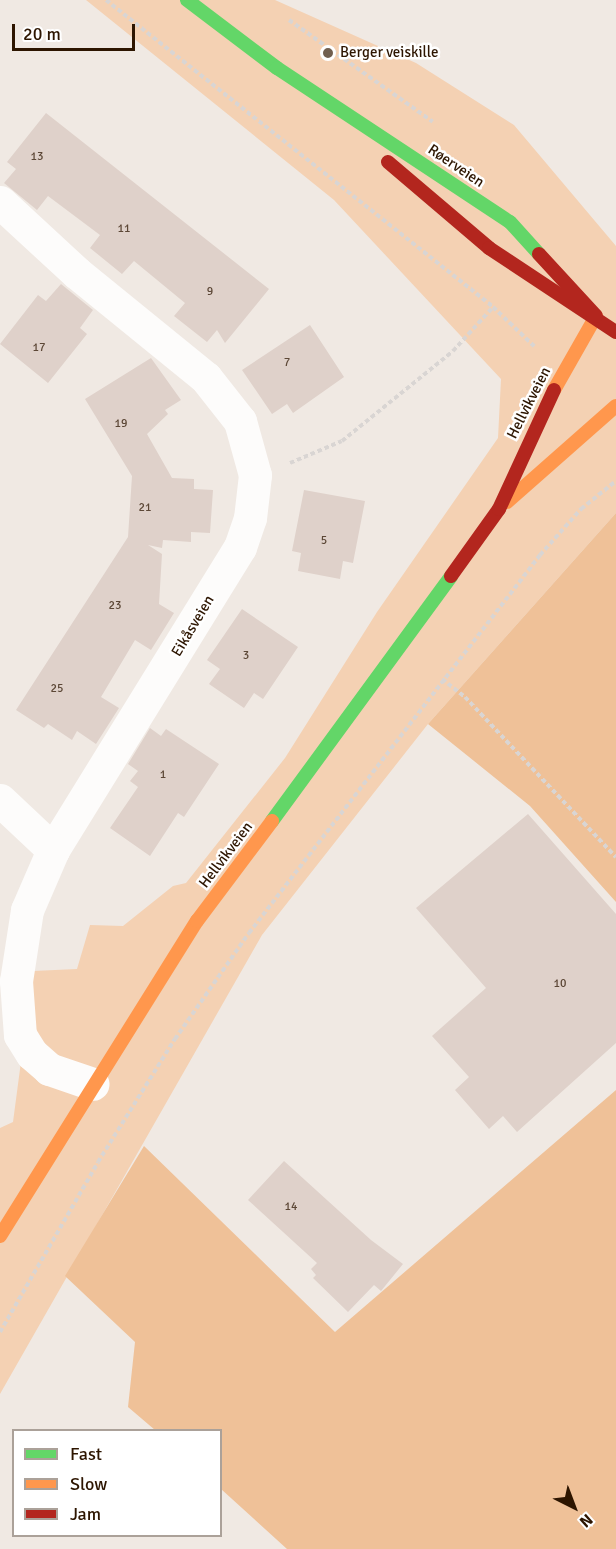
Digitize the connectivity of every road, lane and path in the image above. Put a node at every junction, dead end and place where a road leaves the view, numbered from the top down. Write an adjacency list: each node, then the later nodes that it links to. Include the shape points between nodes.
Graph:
1 (106, 0): 5 (path)
2 (187, 0): 3 (main road, Røerveien)
3 (277, 68): 6 (main road, Røerveien, via 489,248); 6 (main road, Røerveien, via 510,222)
4 (0, 202): 10 (street, Eikåsveien, via 77,273 206,378 240,421)
5 (493, 307): 8 (path); 10 (path, via 453,351 342,441)
6 (596, 316): 7 (main road, Røerveien); 12 (main road, Hellvikveien, via 537,420)
7 (616, 332)
8 (534, 346)
9 (616, 406): 12 (main road, Hellvikveien)
10 (255, 475): 15 (street, Eikåsveien, via 250,518 240,547)
11 (616, 481): 13 (path, via 581,509 540,555)
12 (499, 509): 17 (main road, Hellvikveien, via 325,752 197,921)
13 (442, 679): 16 (path, via 465,697); 19 (path, via 249,933 182,1030)
14 (0, 800): 15 (street)
15 (53, 850): 17 (street, Eikåsveien, via 27,910 15,1012 20,1035 32,1054 49,1069)
16 (616, 857)
17 (93, 1084): 18 (main road, Hellvikveien)
18 (0, 1236)
19 (0, 1332)

